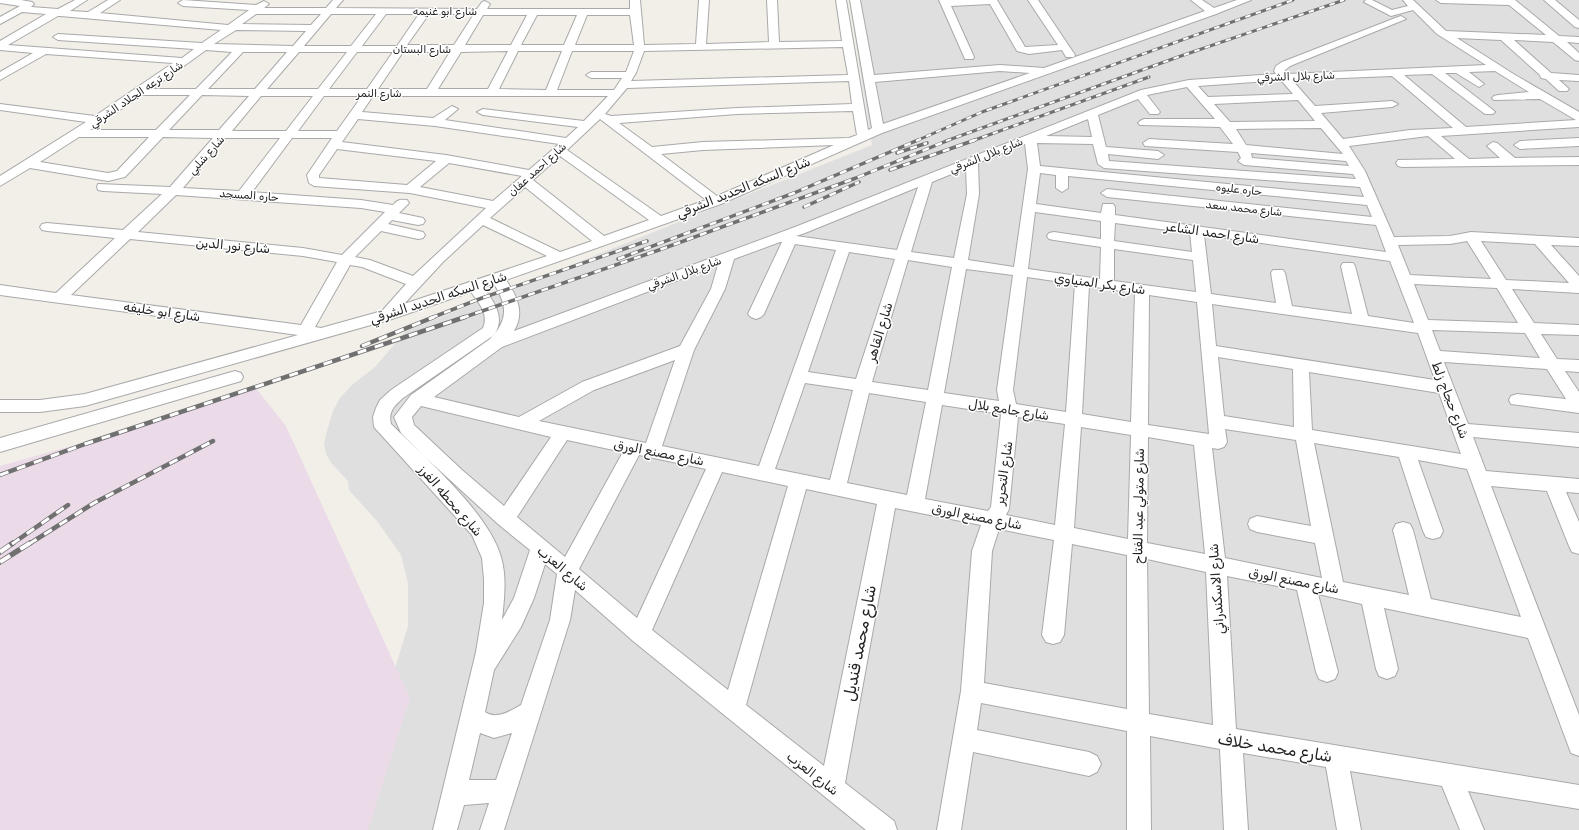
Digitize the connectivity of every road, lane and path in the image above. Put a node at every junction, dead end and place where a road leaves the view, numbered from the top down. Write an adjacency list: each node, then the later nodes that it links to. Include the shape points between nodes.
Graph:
1 (0, 0): 25 (street)
2 (82, 0): 30 (street)
3 (115, 0): 35 (street)
4 (487, 0): 29 (street)
5 (704, 0): 55 (street)
6 (772, 0): 54 (street)
7 (841, 0): 52 (street)
8 (855, 0): 86 (street)
9 (1033, 0): 56 (street)
10 (1213, 0): 18 (street)
11 (1246, 0): 33 (street, شارع السكه الحديد الشرقي)
12 (1441, 0): 13 (street)
13 (1463, 0): 16 (street); 26 (street)
14 (1549, 0): 41 (street)
15 (992, 1): 17 (street); 56 (street, via 1024,51)
16 (1510, 1): 48 (street)
17 (944, 2): 69 (street)
18 (1199, 2): 33 (street); 72 (street, via 1086,49)
19 (1368, 2): 21 (street, via 1391,13)
20 (183, 3): 23 (street, شارع ابو غنيمه)
21 (1412, 4): 45 (street)
22 (334, 5): 23 (street, شارع ابو غنيمه); 27 (street, شارع ابو غنيمه); 43 (street, شارع شلبي)
23 (262, 6): 42 (street, شارع ترعه الجلاد الشرقي)
24 (634, 6): 32 (street, شارع ابو غنيمه); 58 (street, شارع احمد عفان)
25 (24, 7): 30 (street); 34 (street); 38 (street)
26 (1471, 8)
27 (383, 11): 28 (street, شارع ابو غنيمه); 61 (street)
28 (426, 11): 29 (street, شارع ابو غنيمه); 62 (street)
29 (480, 11): 31 (street, شارع ابو غنيمه); 63 (street)
30 (58, 12): 35 (street); 44 (street)
31 (533, 12): 32 (street, شارع ابو غنيمه); 64 (street)
32 (583, 12): 65 (street)
33 (1213, 12): 72 (street, شارع السكه الحديد الشرقي)
34 (0, 14)
35 (90, 15): 36 (street)
36 (129, 18): 39 (street); 47 (street)
37 (1401, 20): 84 (street, via 1286,64 1279,71)
38 (0, 21)
39 (153, 21): 40 (street); 50 (street)
40 (180, 23): 42 (street); 51 (street)
41 (1579, 25)
42 (232, 28): 43 (street); 57 (street, شارع ترعه الجلاد الشرقي)
43 (313, 28): 60 (street, شارع شلبي)
44 (28, 29): 47 (street, شارع البستان); 53 (street)
45 (1445, 34): 46 (street); 74 (street)
46 (1504, 37): 48 (street); 82 (street)
47 (94, 39): 50 (street, شارع البستان); 67 (street)
48 (1557, 39): 49 (street); 71 (street)
49 (1579, 40)
50 (122, 42): 51 (street, شارع البستان); 68 (street)
51 (150, 44): 57 (street, شارع البستان); 70 (street)
52 (847, 44): 54 (street, شارع البستان); 83 (street)
53 (0, 46): 66 (street)
54 (774, 46): 55 (street, شارع البستان)
55 (701, 47): 58 (street, شارع البستان)
56 (1065, 47): 72 (street)
57 (204, 48): 59 (street, شارع البستان); 73 (street, شارع ترعه الجلاد الشرقي)
58 (640, 48): 65 (street, شارع البستان); 88 (street, شارع احمد عفان, via 638,57)
59 (240, 49): 60 (street, شارع البستان); 92 (street)
60 (295, 49): 61 (street, شارع البستان); 93 (street, شارع شلبي)
61 (355, 49): 62 (street, شارع البستان); 94 (street)
62 (400, 49): 63 (street, شارع البستان); 95 (street)
63 (456, 49): 64 (street, شارع البستان); 96 (street)
64 (514, 49): 65 (street, شارع البستان); 97 (street)
65 (569, 49): 98 (street)
66 (43, 51): 67 (street); 80 (street)
67 (72, 53): 68 (street)
68 (102, 56): 70 (street)
69 (969, 57)
70 (129, 58): 73 (street)
71 (1579, 58)
72 (1074, 60): 75 (street, شارع السكه الحديد الشرقي)
73 (184, 61): 91 (street, شارع ترعه الجلاد الشرقي)
74 (1497, 68): 76 (street, شارع بلال الشرقي); 81 (street)
75 (1045, 70): 86 (street, via 1000,68); 124 (street, شارع السكه الحديد الشرقي)
76 (1459, 70): 77 (street, شارع بلال الشرقي); 89 (street)
77 (1435, 71): 78 (street, شارع بلال الشرقي); 112 (street)
78 (1394, 72): 84 (street, شارع بلال الشرقي); 125 (street)
79 (591, 75): 88 (street)
80 (1, 76)
81 (1511, 77): 82 (street); 100 (street)
82 (1549, 77): 85 (street); 90 (street)
83 (853, 78): 88 (street); 106 (street)
84 (1284, 78): 87 (street, شارع بلال الشرقي); 101 (street, شارع حجاج زلط)
85 (1579, 78)
86 (870, 79): 124 (street)
87 (1189, 83): 99 (street, شارع بلال الشرقي); 103 (street)
88 (623, 84): 98 (street, شارع النمر); 114 (street, شارع احمد عفان)
89 (1479, 84)
90 (1563, 89)
91 (140, 92): 92 (street, شارع النمر); 116 (street, شارع ترعه الجلاد الشرقي)
92 (198, 92): 93 (street, شارع النمر); 128 (street)
93 (258, 92): 94 (street, شارع النمر); 129 (street, شارع شلبي)
94 (321, 93): 95 (street, شارع النمر); 130 (street)
95 (370, 93): 96 (street, شارع النمر); 113 (street)
96 (430, 93): 97 (street, شارع النمر)
97 (492, 93): 98 (street, شارع النمر)
98 (550, 93)
99 (1140, 94): 110 (street, شارع بلال الشرقي); 111 (street)
100 (1542, 95): 102 (street); 115 (street)
101 (1301, 97): 103 (street); 108 (street, شارع حجاج زلط)
102 (1498, 98)
103 (1203, 101): 120 (street)
104 (1392, 104): 108 (street)
105 (0, 107): 116 (street)
106 (857, 107): 114 (street); 133 (street)
107 (452, 109): 117 (street)
108 (1312, 110): 121 (street, شارع حجاج زلط)
109 (483, 112): 122 (street)
110 (1092, 112): 132 (street, شارع بلال الشرقي); 140 (street)
111 (1154, 112)
112 (1489, 112)
113 (355, 115): 117 (street); 131 (street)
114 (603, 117): 122 (street, شارع احمد عفان); 143 (street)
115 (1579, 117)
116 (99, 120): 126 (street, شارع ترعه الجلاد الشرقي)
117 (435, 122): 139 (street)
118 (1144, 123): 120 (street)
119 (1579, 123): 123 (street)
120 (1224, 124): 121 (street); 142 (street)
121 (1324, 124): 136 (street, شارع حجاج زلط)
122 (586, 125): 139 (street, شارع احمد عفان)
123 (1499, 128): 125 (street); 138 (street)
124 (878, 130): 133 (street, شارع السكه الحديد الشرقي)
125 (1464, 131): 127 (street)
126 (79, 133): 128 (street); 152 (street, شارع ترعه الجلاد الشرقي)
127 (1431, 133): 136 (street); 149 (street)
128 (159, 135): 129 (street); 152 (street, via 124,172 112,176)
129 (224, 135): 130 (street); 166 (street, شارع شلبي)
130 (288, 135): 131 (street); 169 (street)
131 (342, 135): 137 (street)
132 (1030, 138): 140 (street); 145 (street, شارع بلال الشرقي); 153 (street, شارع التحرير)
133 (860, 139): 143 (street); 170 (street, شارع السكه الحديد الشرقي)
134 (1579, 142): 138 (street)
135 (1149, 143): 142 (street)
136 (1340, 143): 156 (street, شارع حجاج زلط)
137 (334, 145): 144 (street); 165 (street, via 313,174 313,180 319,183)
138 (1520, 145): 146 (street)
139 (563, 146): 160 (street, شارع احمد عفان); 179 (street)
140 (1100, 146): 148 (street); 154 (street)
141 (1493, 146): 150 (street)
142 (1243, 149): 148 (street); 156 (street)
143 (650, 151): 170 (street)
144 (446, 159): 160 (street); 165 (street)
145 (972, 161): 161 (street, شارع بلال الشرقي); 200 (street, via 972,194)
146 (1542, 161): 147 (street); 150 (street)
147 (1579, 161)
148 (1249, 162): 156 (street); 159 (street)
149 (1466, 162): 150 (street); 151 (street)
150 (1512, 162)
151 (1402, 163)
152 (29, 164): 158 (street, شارع ترعه الجلاد الشرقي)
153 (1034, 169): 155 (street); 173 (street, شارع التحرير)
154 (1104, 170): 155 (street); 159 (street); 167 (street, حاره عليوه); 168 (street)
155 (1062, 171): 164 (street)
156 (1359, 171): 159 (street); 171 (street, شارع حجاج زلط)
157 (0, 172): 158 (street)
158 (13, 174): 162 (street, شارع ترعه الجلاد الشرقي)
159 (1254, 174): 167 (street)
160 (528, 177): 172 (street, شارع احمد عفان); 190 (street)
161 (927, 178): 188 (street, شارع بلال الشرقي); 196 (street, شارع القاهر)
162 (0, 182)
163 (103, 187): 166 (street, حاره المسجد)
164 (1062, 188)
165 (413, 190): 172 (street); 174 (street)
166 (173, 191): 169 (street, حاره المسجد); 184 (street, شارع شلبي)
167 (1260, 191): 171 (street, حاره عليوه); 175 (street)
168 (1107, 193): 175 (street, شارع محمد سعد); 176 (street)
169 (243, 195): 174 (street, حاره المسجد, via 361,204)
170 (716, 200): 179 (street, شارع السكه الحديد الشرقي)
171 (1372, 202): 180 (street, شارع حجاج زلط)
172 (496, 206): 177 (street, شارع احمد عفان)
173 (1029, 207): 176 (street, شارع احمد الشاعر); 202 (street, شارع التحرير)
174 (392, 212): 178 (street, حاره المسجد); 181 (street)
175 (1264, 213): 180 (street, شارع محمد سعد)
176 (1109, 218): 183 (street, شارع احمد الشاعر); 192 (street)
177 (482, 219): 197 (street); 207 (street, شارع احمد عفان)
178 (418, 221)
179 (659, 221): 190 (street, شارع السكه الحديد الشرقي)
180 (1381, 222): 194 (street, شارع حجاج زلط)
181 (378, 226): 185 (street); 199 (street)
182 (47, 227): 184 (street, شارع نور الدين)
183 (1197, 230): 194 (street, شارع احمد الشاعر); 198 (street, شارع الاسكندراني)
184 (126, 235): 199 (street, شارع نور الدين, via 266,248); 214 (street, شارع شلبي)
185 (418, 235)
186 (1054, 236): 192 (street)
187 (1471, 236): 189 (street, شارع احمد الشاعر); 194 (street, شارع احمد الشاعر); 209 (street)
188 (784, 239): 193 (street, شارع بكر المنياوي); 195 (street, شارع بلال الشرقي); 217 (street)
189 (1539, 240): 191 (street, شارع احمد الشاعر); 211 (street)
190 (602, 242): 197 (street, شارع السكه الحديد الشرقي)
191 (1579, 242)
192 (1108, 244): 198 (street); 208 (street)
193 (844, 247): 196 (street, شارع بكر المنياوي); 233 (street)
194 (1392, 249): 205 (street, شارع حجاج زلط)
195 (728, 256): 225 (street, شارع بلال الشرقي); 226 (street, via 718,288)
196 (903, 256): 200 (street, شارع بكر المنياوي); 234 (street, شارع القاهر)
197 (559, 257): 204 (street, شارع السكه الحديد الشرقي)
198 (1200, 257): 215 (street, شارع الاسكندراني)
199 (346, 259): 207 (street, شارع نور الدين, via 382,269); 223 (street)
200 (959, 264): 202 (street, شارع بكر المنياوي); 236 (street)
201 (1348, 266): 219 (street)
202 (1021, 272): 206 (street, شارع بكر المنياوي); 241 (street, شارع التحرير, via 1005,390)
203 (1278, 273): 216 (street)
204 (498, 278): 210 (street, شارع السكه الحديد الشرقي); 225 (street, شارع العزب, via 509,296 513,312 506,333)
205 (1405, 279): 209 (street); 220 (street, شارع حجاج زلط)
206 (1082, 281): 208 (street, شارع بكر المنياوي); 242 (street)
207 (414, 282): 218 (street, شارع احمد عفان)
208 (1107, 284): 212 (street, شارع بكر المنياوي)
209 (1501, 284): 211 (street); 221 (street)
210 (475, 286): 218 (street, شارع السكه الحديد الشرقي); 283 (street, شارع محطه الفرز, via 493,315 489,331 388,401 380,419 383,427 442,487 485,539 492,558 494,606)
211 (1579, 286)
212 (1142, 289): 215 (street, شارع بكر المنياوي); 245 (street, شارع متولي عبد الفتاح)
213 (0, 290): 214 (street, شارع ابو خليفه)
214 (60, 297): 223 (street, شارع ابو خليفه)
215 (1204, 298): 216 (street, شارع بكر المنياوي); 227 (street, شارع الاسكندراني)
216 (1285, 309): 219 (street, شارع بكر المنياوي)
217 (756, 314)
218 (387, 315): 224 (street, شارع السكه الحديد الشرقي)
219 (1361, 320): 220 (street, شارع بكر المنياوي)
220 (1423, 327): 221 (street, شارع بكر المنياوي); 228 (street, شارع حجاج زلط)
221 (1530, 329): 222 (street, شارع بكر المنياوي); 229 (street)
222 (1579, 330)
223 (305, 331): 224 (street, شارع ابو خليفه)
224 (324, 333): 240 (street, شارع السكه الحديد الشرقي, via 85,400 40,406)
225 (496, 343): 237 (street, شارع العزب)
226 (686, 350): 244 (street, via 588,386); 252 (street, via 674,388)
227 (1209, 350): 230 (street); 243 (street, شارع الاسكندراني)
228 (1434, 356): 229 (street); 235 (street, شارع حجاج زلط)
229 (1552, 364): 231 (street); 239 (street)
230 (1300, 365): 235 (street); 248 (street)
231 (1579, 366)
232 (235, 376): 251 (street)
233 (799, 376): 234 (street, شارع جامع بلال); 256 (street)
234 (862, 386): 236 (street, شارع جامع بلال); 260 (street, شارع القاهر)
235 (1446, 388): 246 (street, شارع حجاج زلط)
236 (934, 397): 241 (street, شارع جامع بلال); 262 (street)
237 (418, 399): 244 (street, شارع مصنع الورق); 263 (street, شارع العزب, via 403,417 407,428)
238 (1517, 400): 239 (street)
239 (1578, 405)
240 (0, 406)
241 (1008, 409): 242 (street, شارع جامع بلال); 264 (street, شارع التحرير, via 1010,418 1000,509)
242 (1075, 420): 245 (street, شارع جامع بلال); 268 (street)
243 (1217, 421): 248 (street); 250 (street, شارع الاسكندراني)
244 (520, 424): 247 (street, شارع مصنع الورق)
245 (1140, 430): 250 (street, شارع جامع بلال); 272 (street, شارع متولي عبد الفتاح)
246 (1462, 430): 249 (street); 255 (street, شارع حجاج زلط)
247 (563, 433): 252 (street, شارع مصنع الورق); 263 (street)
248 (1303, 435): 253 (street); 269 (street)
249 (1579, 440)
250 (1211, 441): 273 (street, شارع الاسكندراني)
251 (0, 445)
252 (644, 449): 254 (street, شارع مصنع الورق); 274 (street)
253 (1406, 452): 255 (street); 267 (street)
254 (717, 464): 256 (street, شارع مصنع الورق); 280 (street)
255 (1477, 470): 258 (street); 279 (street, شارع حجاج زلط)
256 (765, 474): 257 (street, شارع مصنع الورق)
257 (799, 480): 260 (street, شارع مصنع الورق); 286 (street)
258 (1554, 484): 259 (street); 270 (street)
259 (1579, 486)
260 (837, 488): 261 (street, شارع مصنع الورق)
261 (887, 498): 262 (street, شارع مصنع الورق); 296 (street, شارع محمد قنديل)
262 (915, 504): 264 (street, شارع مصنع الورق)
263 (505, 519): 271 (street, شارع العزب)
264 (993, 520): 268 (street, شارع مصنع الورق); 285 (street, شارع التحرير, via 982,551)
265 (1257, 524): 269 (street)
266 (1403, 530): 278 (street)
267 (1433, 532)
268 (1065, 534): 272 (street, شارع مصنع الورق); 281 (street)
269 (1322, 536): 276 (street)
270 (1579, 546)
271 (540, 548): 274 (street, شارع العزب); 283 (street, via 522,604)
272 (1137, 549): 273 (street, شارع مصنع الورق); 289 (street, شارع متولي عبد الفتاح)
273 (1216, 565): 275 (street, شارع مصنع الورق); 291 (street, شارع الاسكندراني)
274 (568, 570): 280 (street, شارع العزب); 287 (street, via 560,620)
275 (1305, 583): 276 (street, شارع مصنع الورق); 284 (street)
276 (1335, 589): 277 (street, شارع مصنع الورق)
277 (1371, 596): 278 (street, شارع مصنع الورق); 282 (street)
278 (1422, 606): 279 (street, شارع مصنع الورق)
279 (1537, 630): 292 (street, شارع حجاج زلط)
280 (640, 634): 286 (street, شارع العزب)
281 (1053, 635)
282 (1387, 669)
283 (482, 671): 288 (street, شارع محطه الفرز)
284 (1327, 672)
285 (972, 692): 289 (street, شارع محمد خلاف); 290 (street, شارع التحرير)
286 (734, 710): 296 (street, شارع العزب)
287 (529, 713): 288 (street, via 501,726 491,727); 297 (street)
288 (472, 717): 298 (street, شارع محطه الفرز)
289 (1137, 722): 291 (street, شارع محمد خلاف); 304 (street, شارع متولي عبد الفتاح)
290 (964, 739): 294 (street); 303 (street, شارع التحرير)
291 (1228, 740): 293 (street, شارع محمد خلاف); 305 (street, شارع الاسكندراني)
292 (1579, 745)
293 (1336, 757): 295 (street, شارع محمد خلاف); 306 (street)
294 (1089, 764)
295 (1450, 776): 299 (street, شارع محمد خلاف); 307 (street)
296 (832, 788): 302 (street, شارع العزب)
297 (503, 793): 298 (street, via 479,789); 301 (street)
298 (454, 796): 300 (street, شارع محطه الفرز)
299 (1579, 796)
300 (445, 830)
301 (492, 830)
302 (886, 830)
303 (949, 830)
304 (1139, 830)
305 (1236, 830)
306 (1349, 830)
307 (1472, 830)

